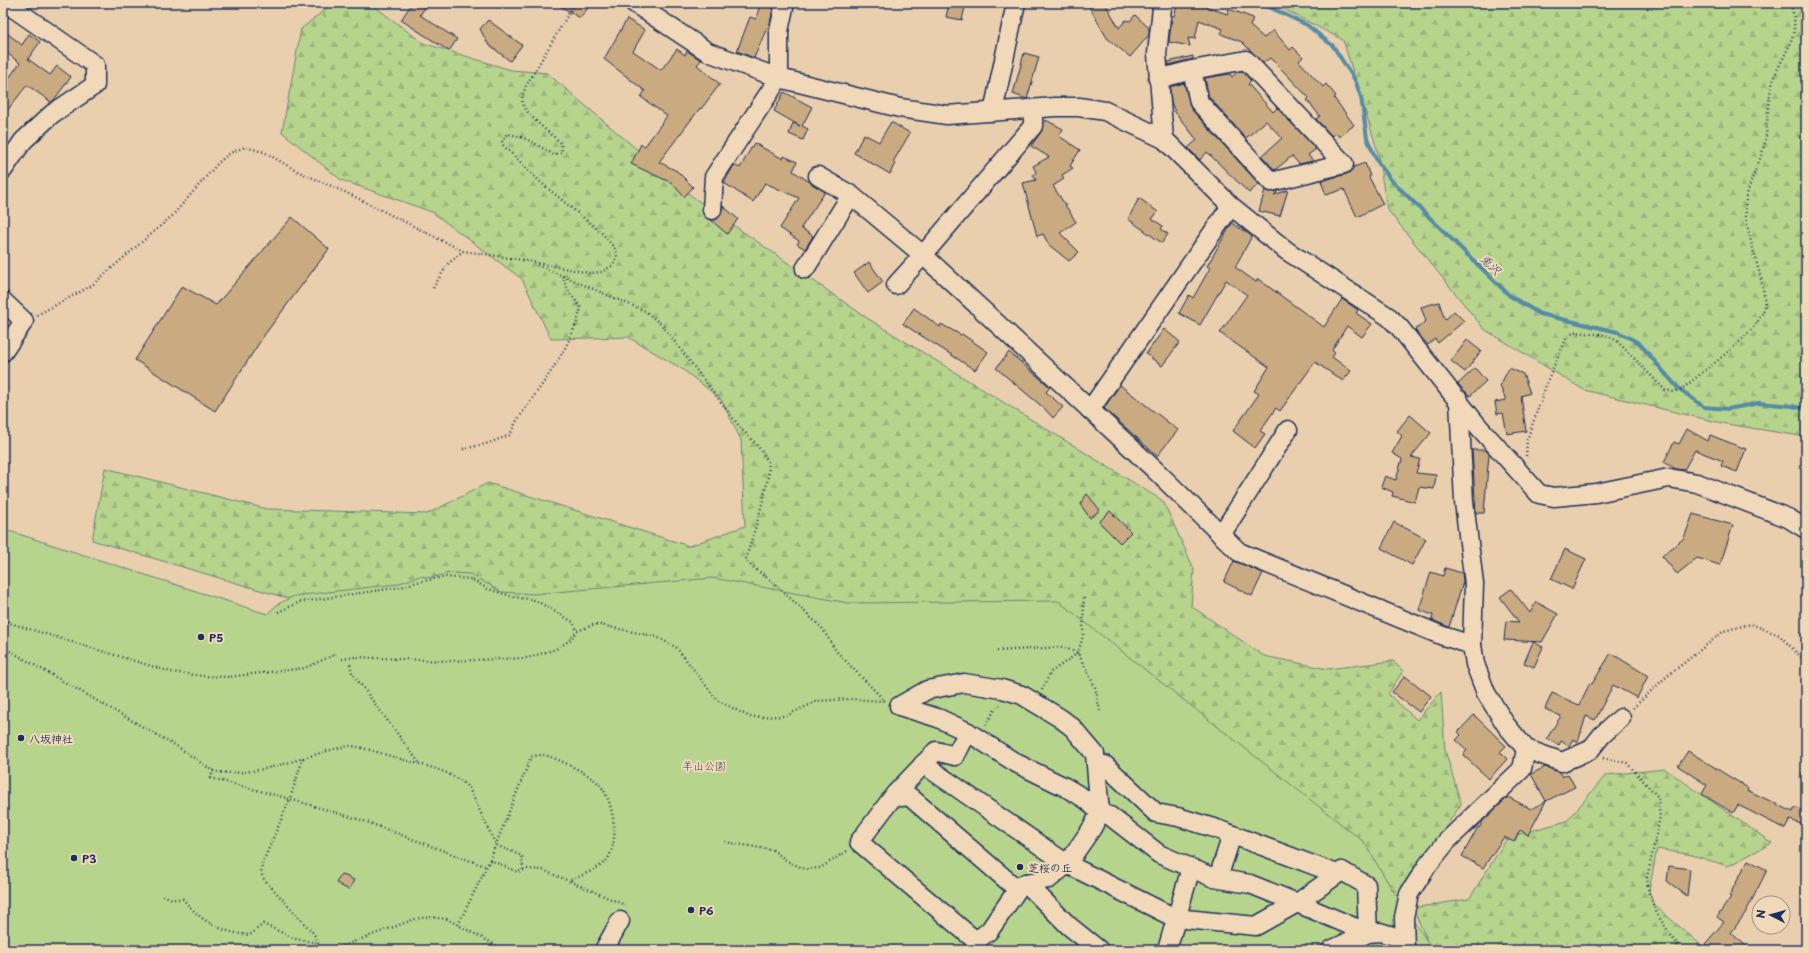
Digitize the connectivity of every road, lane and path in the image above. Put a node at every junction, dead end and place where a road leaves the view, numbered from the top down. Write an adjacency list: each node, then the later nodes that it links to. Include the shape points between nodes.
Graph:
1 (6, 3): 14 (street, via 95,65 94,85 52,114 23,141)
2 (574, 3): 21 (path, via 526,86 522,98 527,112 561,143 562,152 554,155 526,139 507,134 502,141 539,181 603,234 616,250 617,257 613,265 602,272 589,273)
3 (634, 3): 9 (street, via 708,52)
4 (785, 3): 9 (street, via 780,32)
5 (1016, 3): 12 (street)
6 (1160, 3): 10 (street, via 1162,8 1157,54)
7 (1790, 3): 33 (path, via 1796,19 1795,29 1772,85 1764,144 1746,200 1746,220 1764,297 1764,312 1750,332 1682,389 1674,392 1665,390 1617,341 1606,335 1576,332 1567,337 1549,377 1527,440)
8 (1192, 70): 8 (street, via 1246,60 1344,164 1271,182 1199,102); 10 (street)
9 (779, 78): 12 (street, via 900,108 947,115); 18 (street, via 714,177)
10 (1158, 79): 13 (street)
11 (1033, 109): 12 (street); 13 (street, via 1078,107 1105,111); 20 (street, via 1033,126)
12 (993, 112)
13 (1164, 139): 17 (street)
14 (3, 170)
15 (818, 176): 16 (street)
16 (851, 195): 20 (street); 22 (street)
17 (1231, 206): 29 (street, via 1287,251 1389,317); 30 (street)
18 (712, 210)
19 (463, 251): 21 (path); 25 (path, via 448,264); 27 (path, via 297,171 264,152 245,147 230,153 219,162 172,216 91,286)
20 (923, 254): 24 (street); 30 (street)
21 (533, 263): 23 (path)
22 (805, 269)
23 (562, 275): 32 (path, via 569,292 582,308 565,350 510,435); 50 (path, via 644,311 662,324 743,431 759,447 768,464 768,479 746,558 748,563 822,628 836,651)
24 (896, 285)
25 (433, 288)
26 (3, 301): 27 (street)
27 (24, 321): 28 (street)
28 (3, 352)
29 (1459, 400): 33 (street); 40 (street, via 1464,502 1474,584)
30 (1090, 410): 35 (street)
31 (1288, 430): 35 (street)
32 (463, 449)
33 (1524, 479): 34 (street, via 1539,494 1554,497 1596,493 1669,478 1697,484 1788,518)
34 (1806, 528)
35 (1221, 535): 40 (street, via 1239,552 1443,636)
36 (1084, 595): 43 (path, via 1083,636)
37 (278, 612): 39 (path, via 300,602 401,588 417,582 451,578 470,579 494,591 534,600 573,622)
38 (3, 621): 44 (path, via 171,672 204,676 305,668)
39 (577, 631): 45 (path, via 562,646 528,658 448,661 355,657); 50 (path, via 596,624 657,637 682,653 717,700 750,716 786,716 817,701 848,699)
40 (1472, 645): 54 (street, via 1475,664 1486,693 1506,725)
41 (3, 647): 63 (path, via 178,747)
42 (997, 651): 43 (path, via 1062,647)
43 (1078, 653): 49 (path, via 1052,672); 51 (path, via 1095,686)
44 (336, 654)
45 (342, 659)
46 (1806, 662): 52 (path, via 1779,635 1751,624 1724,631)
47 (350, 664): 59 (path, via 352,673)
48 (1014, 692): 49 (street); 50 (street, via 964,683 927,690); 53 (path)
49 (1035, 702): 61 (street, via 1072,727 1095,754)
50 (892, 704): 53 (street, via 938,718)
51 (1100, 712)
52 (1621, 718): 56 (street)
53 (973, 735): 60 (street, via 955,756 936,751); 67 (street, via 1016,763 1087,800)
54 (1526, 749): 56 (street, via 1562,762); 89 (street, via 1522,769 1448,840 1416,882 1409,894 1404,917)
55 (8, 751): 58 (path)
56 (1584, 753): 97 (path, via 1626,763 1658,797 1660,817 1648,878 1649,894 1656,914)
57 (303, 758): 59 (path, via 351,746); 63 (path, via 281,765 227,774); 66 (path)
58 (3, 763)
59 (420, 764): 71 (path, via 462,781 469,788)
60 (923, 764): 65 (street); 73 (street)
61 (1097, 765): 67 (street); 68 (street, via 1105,765 1156,813 1178,817)
62 (1806, 766): 64 (path)
63 (213, 771): 66 (path, via 211,778)
64 (1800, 778)
65 (895, 794): 70 (street); 80 (street, via 901,797 909,796)
66 (290, 799): 74 (path, via 364,821); 87 (path, via 262,864 261,873 314,934)
67 (1100, 813): 73 (street); 75 (street, via 1110,816 1159,854)
68 (1232, 835): 77 (street); 78 (street)
69 (725, 842): 70 (path, via 773,850 787,861 805,869 820,868)
70 (859, 842): 88 (street)
71 (496, 845): 72 (path); 76 (path, via 522,856); 79 (path, via 530,757 542,755 562,761 600,784 615,823 613,848 606,862)
72 (490, 860): 74 (path); 76 (path, via 518,872)
73 (1067, 864): 80 (street, via 1049,879); 84 (street)
74 (486, 867): 85 (path)
75 (1191, 868): 78 (street); 84 (street)
76 (523, 870): 79 (path, via 544,870)
77 (1337, 874): 82 (street); 86 (street, via 1342,871 1366,885)
78 (1218, 878): 82 (street, via 1250,884)
79 (569, 881): 83 (path)
80 (1021, 886): 88 (street); 94 (street)
81 (163, 895): 87 (path, via 172,899 183,899 195,913 235,934 250,935 263,924 296,939)
82 (1297, 903): 84 (street, via 1256,926); 86 (street)
83 (623, 914): 93 (street)
84 (1176, 918): 95 (street)
85 (458, 925): 91 (path, via 447,919 415,919); 92 (path)
86 (1368, 933): 89 (street, via 1380,932); 96 (street)
87 (318, 943): 90 (path)
88 (976, 945)
89 (1404, 945)
90 (322, 950)
91 (332, 950)
92 (505, 950)
93 (604, 950)
94 (1099, 950)
95 (1167, 950)
96 (1331, 950)
97 (1683, 950)

